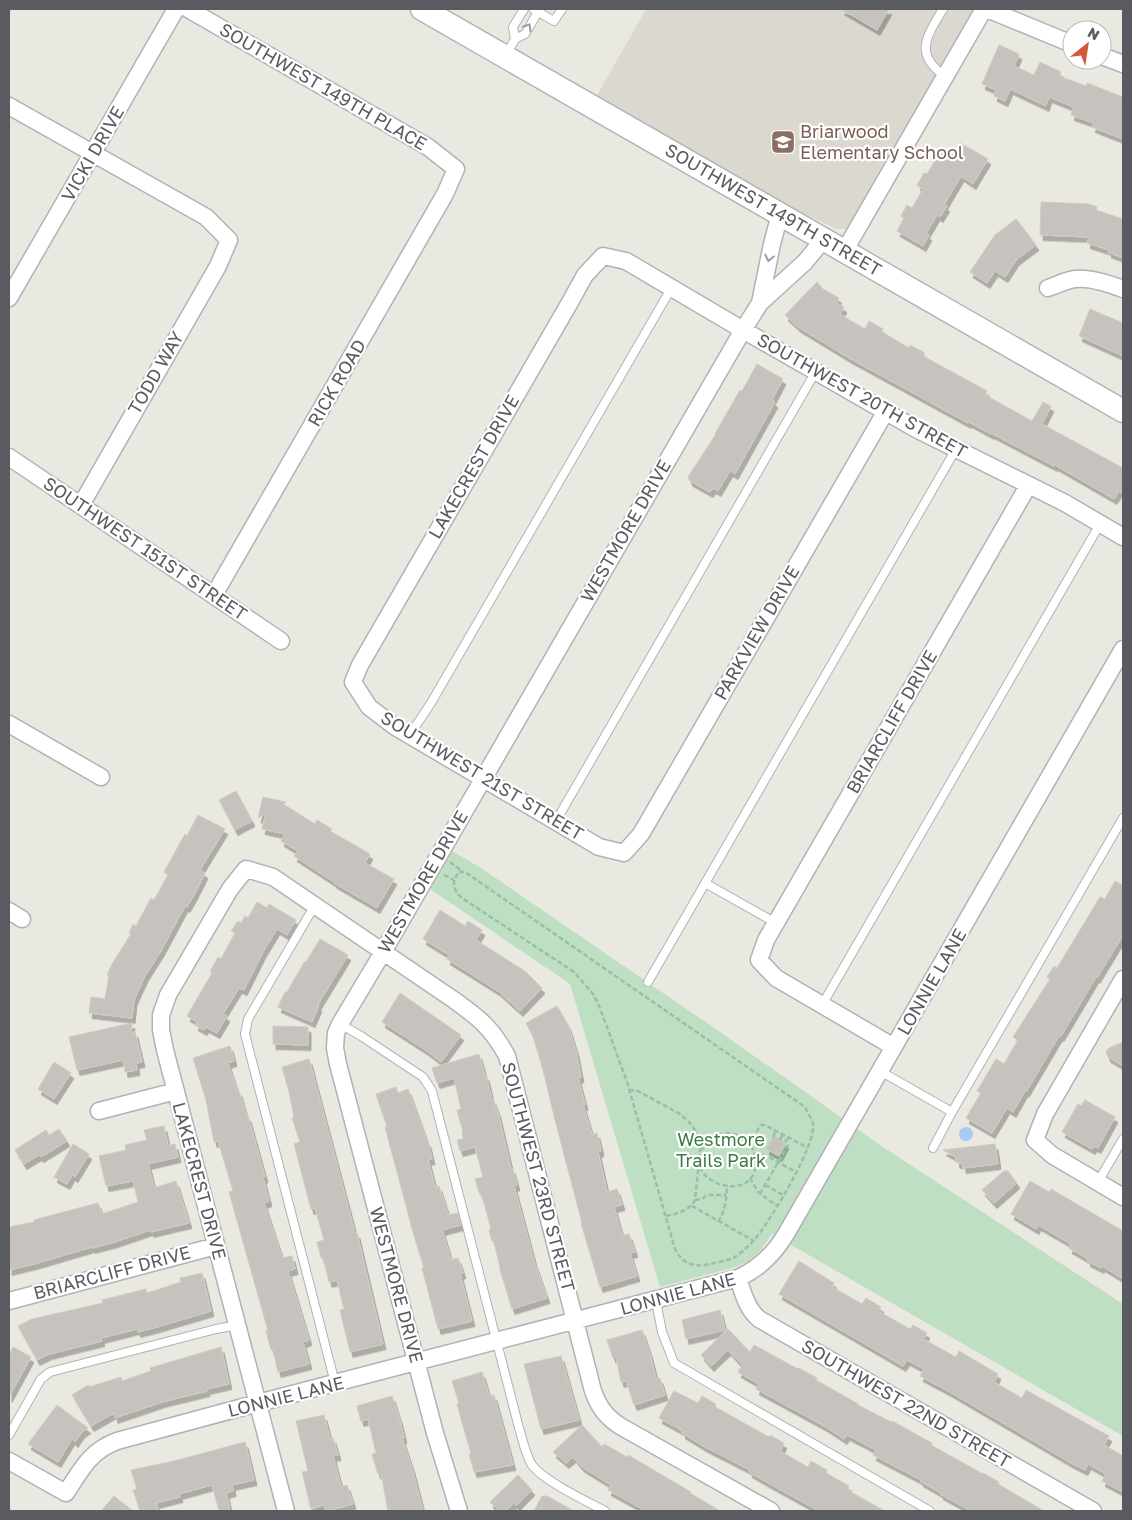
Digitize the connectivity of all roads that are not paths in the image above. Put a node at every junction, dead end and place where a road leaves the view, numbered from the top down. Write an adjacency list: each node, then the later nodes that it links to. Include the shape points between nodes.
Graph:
1 (176, 9): 13 (street, VICKI DRIVE)
2 (188, 9): 14 (street, SOUTHWEST 149TH PLACE, via 428,147)
3 (422, 9): 10 (street, SOUTHWEST 149TH STREET)
4 (524, 9): 10 (lane, via 513,27)
5 (562, 9): 8 (lane, via 554,21)
6 (943, 9): 11 (lane, via 926,38 925,54 934,68)
7 (985, 9): 9 (street); 11 (street)
8 (535, 10): 10 (lane, one-way to 8, via 525,34)
9 (1062, 40)
10 (511, 47): 15 (street, SOUTHWEST 149TH STREET)
11 (945, 76): 17 (street)
12 (9, 106): 13 (street)
13 (92, 154): 22 (street, VICKI DRIVE); 31 (street, TODD WAY, via 206,217 228,240 218,266)
14 (456, 168): 34 (street, RICK ROAD, via 445,194)
15 (780, 214): 16 (street, SOUTHWEST 149TH STREET); 23 (street, WESTMORE DRIVE, one-way to 23)
16 (824, 239): 17 (street, SOUTHWEST 149TH STREET); 23 (street, WESTMORE DRIVE, via 805,262)
17 (845, 250): 26 (street, SOUTHWEST 149TH STREET)
18 (603, 256): 19 (street, SOUTHWEST 20TH STREET, via 626,260); 37 (street, LAKECREST DRIVE, via 585,275 360,664)
19 (672, 287): 24 (street, SOUTHWEST 20TH STREET); 39 (lane)
20 (1048, 288): 21 (street, via 1082,278)
21 (1123, 289)
22 (9, 298)
23 (760, 303): 24 (street, WESTMORE DRIVE)
24 (742, 330): 25 (street, SOUTHWEST 20TH STREET); 41 (street, WESTMORE DRIVE)
25 (816, 371): 27 (street, SOUTHWEST 20TH STREET); 43 (lane)
26 (1123, 410)
27 (886, 411): 28 (street, SOUTHWEST 20TH STREET); 44 (street, PARKVIEW DRIVE, via 641,834)
28 (956, 449): 30 (street, SOUTHWEST 20TH STREET); 46 (lane)
29 (9, 457): 31 (street, SOUTHWEST 151ST STREET)
30 (1028, 486): 32 (street, SOUTHWEST 20TH STREET); 48 (street, BRIARCLIFF DRIVE)
31 (81, 505): 34 (street, SOUTHWEST 151ST STREET)
32 (1100, 524): 33 (street, SOUTHWEST 20TH STREET); 52 (lane)
33 (1123, 537)
34 (214, 595): 35 (street, SOUTHWEST 151ST STREET)
35 (281, 641)
36 (1123, 649): 54 (street, LONNIE LANE)
37 (353, 682): 39 (street, SOUTHWEST 21ST STREET, via 370,707)
38 (9, 724): 40 (street)
39 (409, 736): 41 (street, SOUTHWEST 21ST STREET)
40 (101, 777)
41 (482, 779): 43 (street, SOUTHWEST 21ST STREET); 49 (street, WESTMORE DRIVE)
42 (1123, 818): 58 (lane)
43 (556, 821): 44 (street, SOUTHWEST 21ST STREET, via 599,847)
44 (624, 853)
45 (246, 868): 47 (street, SOUTHWEST 23RD STREET, via 273,877); 56 (street, LAKECREST DRIVE, via 230,889 168,995 161,1015 165,1050)
46 (705, 883): 48 (lane); 51 (lane)
47 (315, 905): 49 (street, SOUTHWEST 23RD STREET); 71 (lane, via 248,1019 244,1034)
48 (776, 923): 52 (street, BRIARCLIFF DRIVE, via 759,960 776,978)
49 (383, 952): 53 (street, WESTMORE DRIVE); 67 (street, SOUTHWEST 23RD STREET, via 474,1014 493,1033 507,1056)
50 (1123, 979): 61 (street, via 1045,1114 1035,1140 1052,1156)
51 (648, 982)
52 (822, 1005): 54 (street)
53 (340, 1024): 69 (lane, via 423,1077 432,1090); 70 (street, WESTMORE DRIVE, via 335,1048 338,1064)
54 (894, 1047): 55 (street, LONNIE LANE)
55 (880, 1071): 58 (lane); 64 (street, LONNIE LANE, via 779,1246 760,1265)
56 (176, 1091): 57 (street); 63 (street, LAKECREST DRIVE)
57 (99, 1111)
58 (952, 1112): 60 (lane)
59 (1123, 1139): 61 (lane)
60 (933, 1148)
61 (1098, 1182): 62 (street)
62 (1123, 1197)
63 (216, 1246): 65 (street, BRIARCLIFF DRIVE); 68 (street, LAKECREST DRIVE)
64 (738, 1278): 66 (street, LONNIE LANE); 80 (street, SOUTHWEST 22ND STREET, via 748,1305 759,1319)
65 (9, 1301)
66 (656, 1301): 67 (street, LONNIE LANE); 79 (lane, via 662,1332 674,1364)
67 (576, 1321): 69 (street, LONNIE LANE); 78 (street, SOUTHWEST 23RD STREET, via 593,1391 609,1419)
68 (238, 1325): 72 (street, LAKECREST DRIVE); 73 (lane, via 50,1372 41,1379)
69 (498, 1342): 70 (street, LONNIE LANE); 77 (lane, via 519,1428 532,1465 545,1477)
70 (416, 1363): 71 (street, LONNIE LANE); 76 (street, WESTMORE DRIVE)
71 (335, 1384): 72 (street, LONNIE LANE)
72 (258, 1403): 74 (street, LONNIE LANE, via 104,1446 89,1459 66,1493); 75 (street, LAKECREST DRIVE)
73 (9, 1435)
74 (9, 1461)
75 (286, 1511)
76 (459, 1511)
77 (605, 1511)
78 (771, 1511)
79 (930, 1511)
80 (1093, 1511)

